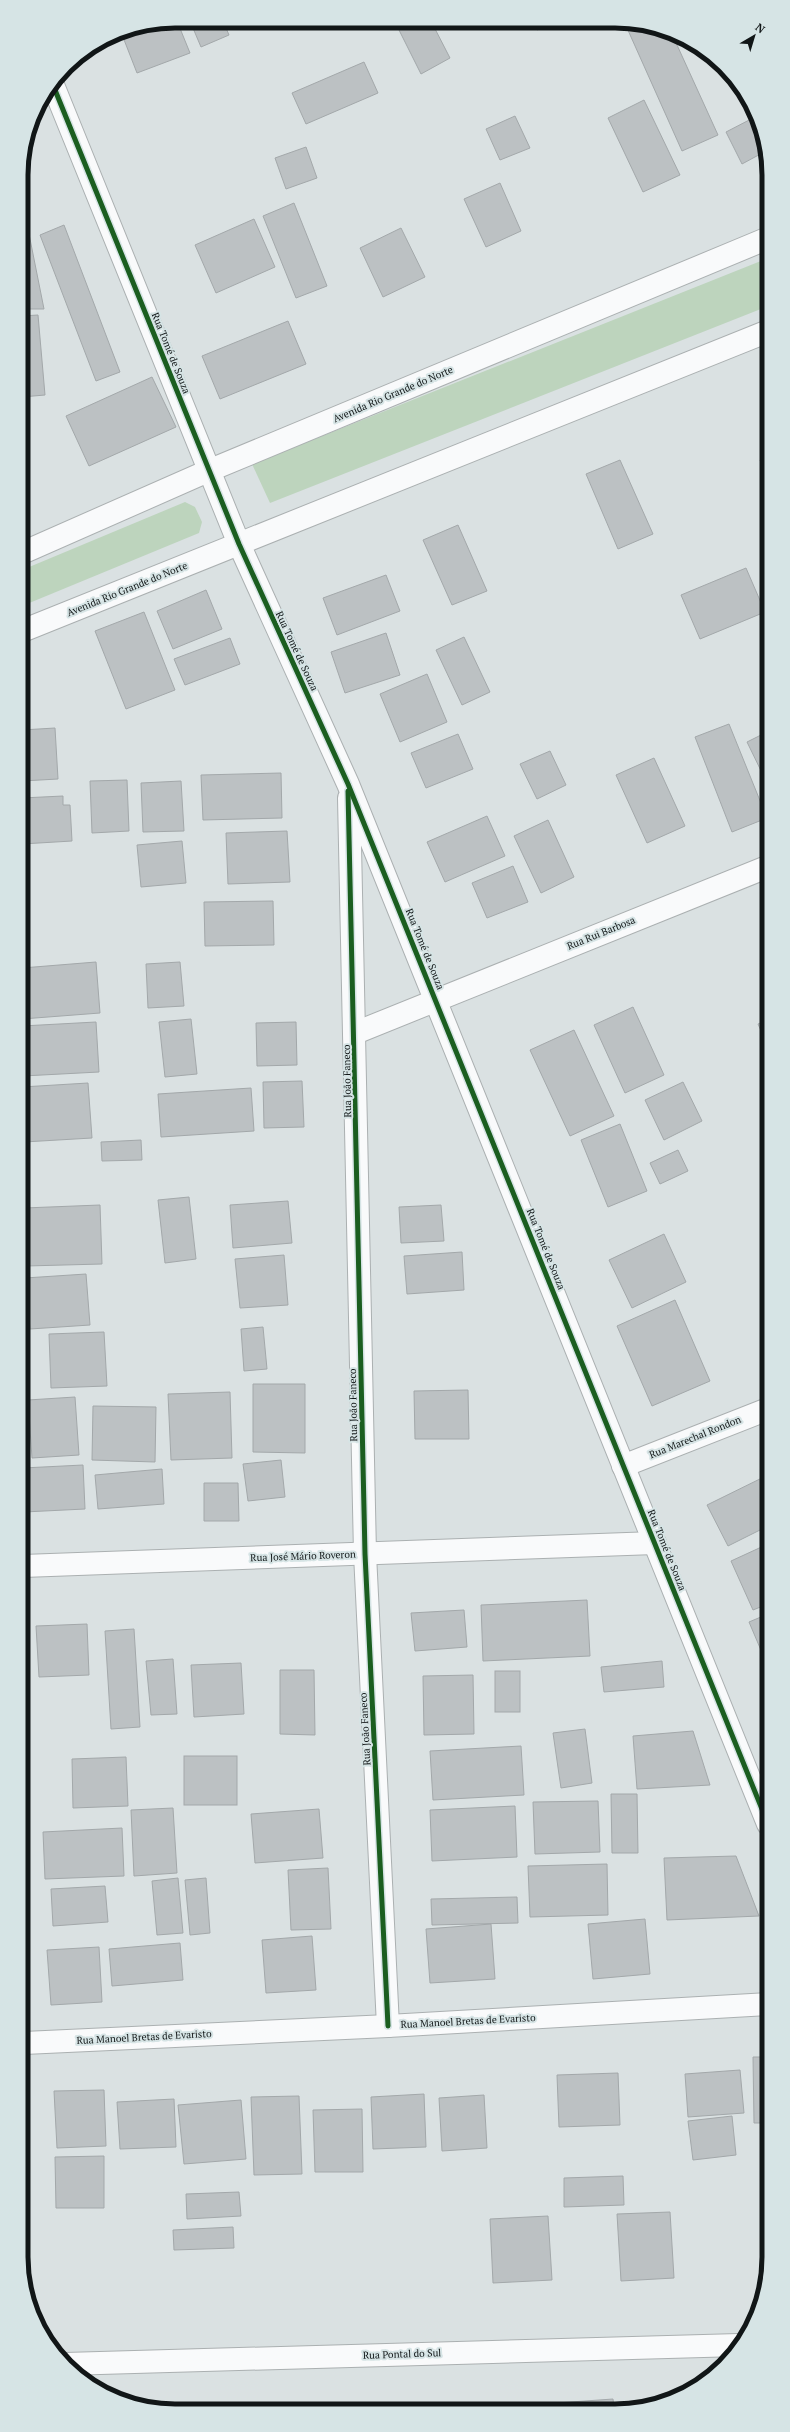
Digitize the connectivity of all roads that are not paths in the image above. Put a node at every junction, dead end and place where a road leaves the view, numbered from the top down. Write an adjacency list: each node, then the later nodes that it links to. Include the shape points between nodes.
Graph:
1 (55, 90): 4 (street, Rua Tomé de Souza)
2 (762, 241): 4 (street, Avenida Rio Grande do Norte)
3 (762, 334): 5 (street, Avenida Rio Grande do Norte)
4 (208, 471): 5 (street, Rua Tomé de Souza); 6 (street, Avenida Rio Grande do Norte)
5 (239, 544): 7 (street, Avenida Rio Grande do Norte); 8 (street, Rua Tomé de Souza)
6 (28, 550)
7 (28, 629)
8 (348, 784): 10 (street, Rua Tomé de Souza); 11 (street, Rua João Faneco)
9 (762, 869): 10 (street, Rua Rui Barbosa)
10 (436, 999): 11 (street, Rua Rui Barbosa); 13 (street, Rua Tomé de Souza)
11 (355, 1033): 15 (street, Rua João Faneco)
12 (762, 1411): 13 (street, Rua Marechal Rondon)
13 (623, 1466): 14 (street, Rua Tomé de Souza)
14 (655, 1543): 15 (street, Rua José Mário Roveron); 17 (street, Rua Tomé de Souza)
15 (365, 1554): 16 (street, Rua José Mário Roveron); 19 (street, Rua João Faneco)
16 (28, 1566)
17 (762, 1809)
18 (762, 2004): 19 (street, Rua Manoel Bretas de Evaristo)
19 (388, 2026): 20 (street, Rua Manoel Bretas de Evaristo)
20 (28, 2043)
21 (733, 2345): 22 (street, Rua Pontal do Sul)
22 (74, 2364)

